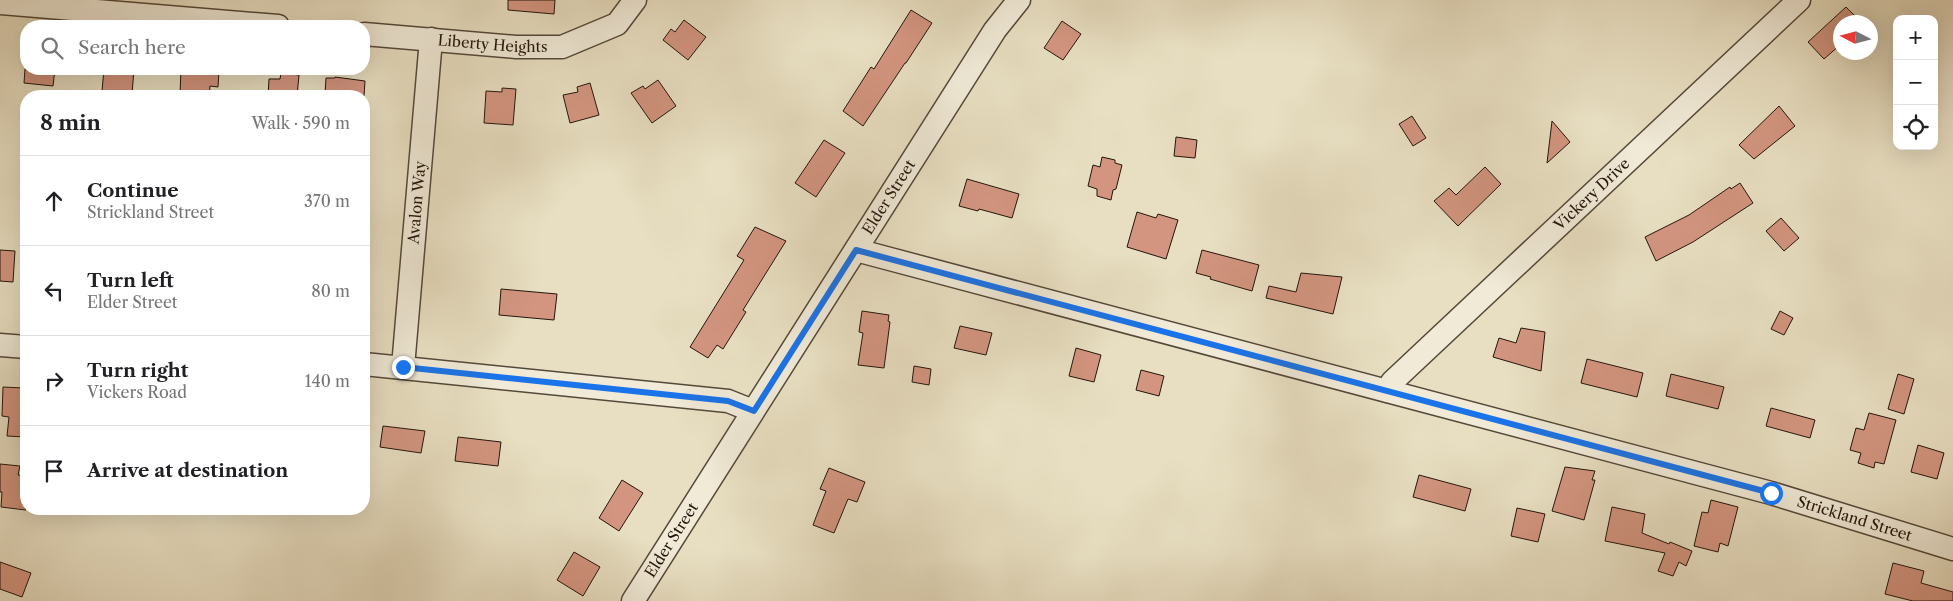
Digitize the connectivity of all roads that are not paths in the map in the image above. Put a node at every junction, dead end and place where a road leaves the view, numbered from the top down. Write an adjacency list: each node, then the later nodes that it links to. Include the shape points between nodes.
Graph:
1 (635, 0): 8 (street, Liberty Heights, via 617,24 562,47 516,47)
2 (1019, 0): 9 (street, Elder Street, via 995,30)
3 (1799, 0): 14 (street, Vickery Drive, via 1392,382)
4 (0, 2): 5 (street)
5 (172, 9): 6 (street)
6 (241, 20)
7 (370, 34): 8 (street, Liberty Heights)
8 (431, 39): 13 (street, Avalon Way)
9 (856, 250): 14 (street, Strickland Street); 15 (street, Elder Street)
10 (0, 345): 11 (street)
11 (20, 347)
12 (370, 364): 13 (street)
13 (403, 367): 15 (street, via 728,401)
14 (1388, 391): 16 (street, Strickland Street, via 1771,493)
15 (754, 411): 17 (street, Elder Street)
16 (1953, 549)
17 (633, 601)

